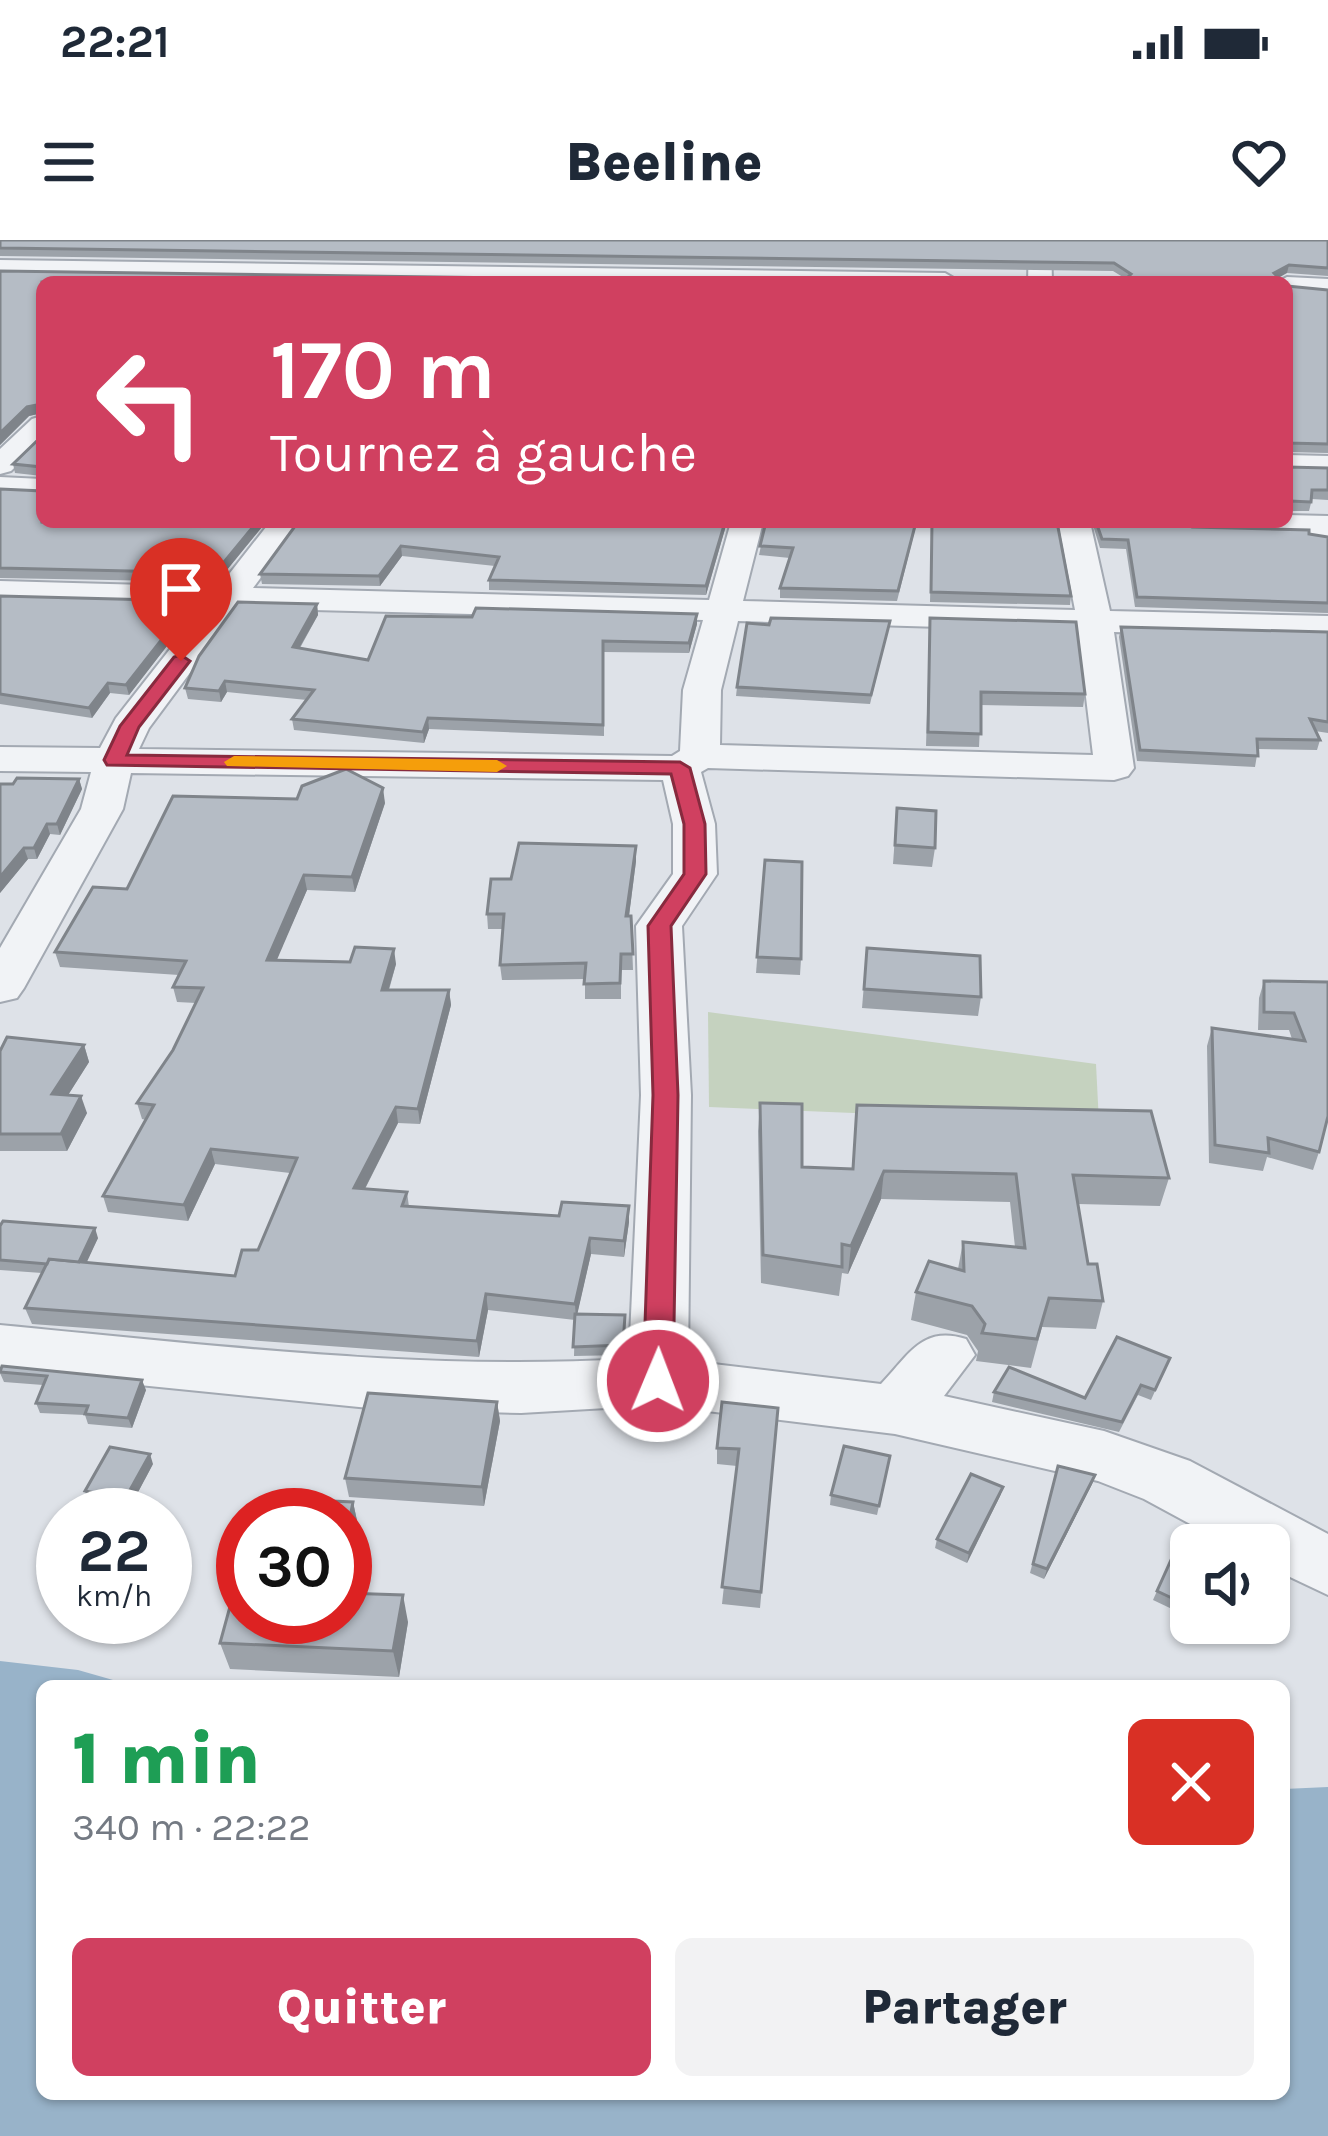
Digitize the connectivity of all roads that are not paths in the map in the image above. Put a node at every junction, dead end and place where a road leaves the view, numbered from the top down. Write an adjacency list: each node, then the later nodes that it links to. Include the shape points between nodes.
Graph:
1 (243, 240): 5 (street)
2 (481, 240): 6 (street)
3 (1040, 240): 7 (street)
4 (0, 267): 5 (street)
5 (206, 276)
6 (463, 276)
7 (1040, 276)
8 (1293, 284): 9 (street)
9 (1328, 286)
10 (36, 431): 11 (street)
11 (0, 433)
12 (36, 434): 14 (street)
13 (1293, 464): 15 (street)
14 (0, 465)
15 (1328, 465)
16 (0, 486): 17 (street)
17 (36, 488)
18 (1293, 525): 19 (street)
19 (1328, 526)
20 (282, 528): 24 (street)
21 (746, 528): 25 (street)
22 (1075, 528): 26 (street)
23 (0, 591): 24 (street)
24 (230, 597): 25 (street); 29 (street, via 130,726)
25 (726, 610): 26 (street); 30 (street)
26 (1095, 622): 27 (street); 30 (street, via 1114,768)
27 (1328, 627)
28 (0, 759): 29 (street)
29 (114, 760): 30 (street); 31 (street, via 102,809)
30 (690, 762): 34 (street, via 695,874 659,926 665,1095)
31 (0, 988)
32 (0, 1348): 34 (street, via 379,1385 521,1389)
33 (945, 1355): 35 (street)
34 (658, 1381): 35 (street)
35 (895, 1410): 36 (street, via 1104,1457 1166,1480)
36 (1328, 1566)

